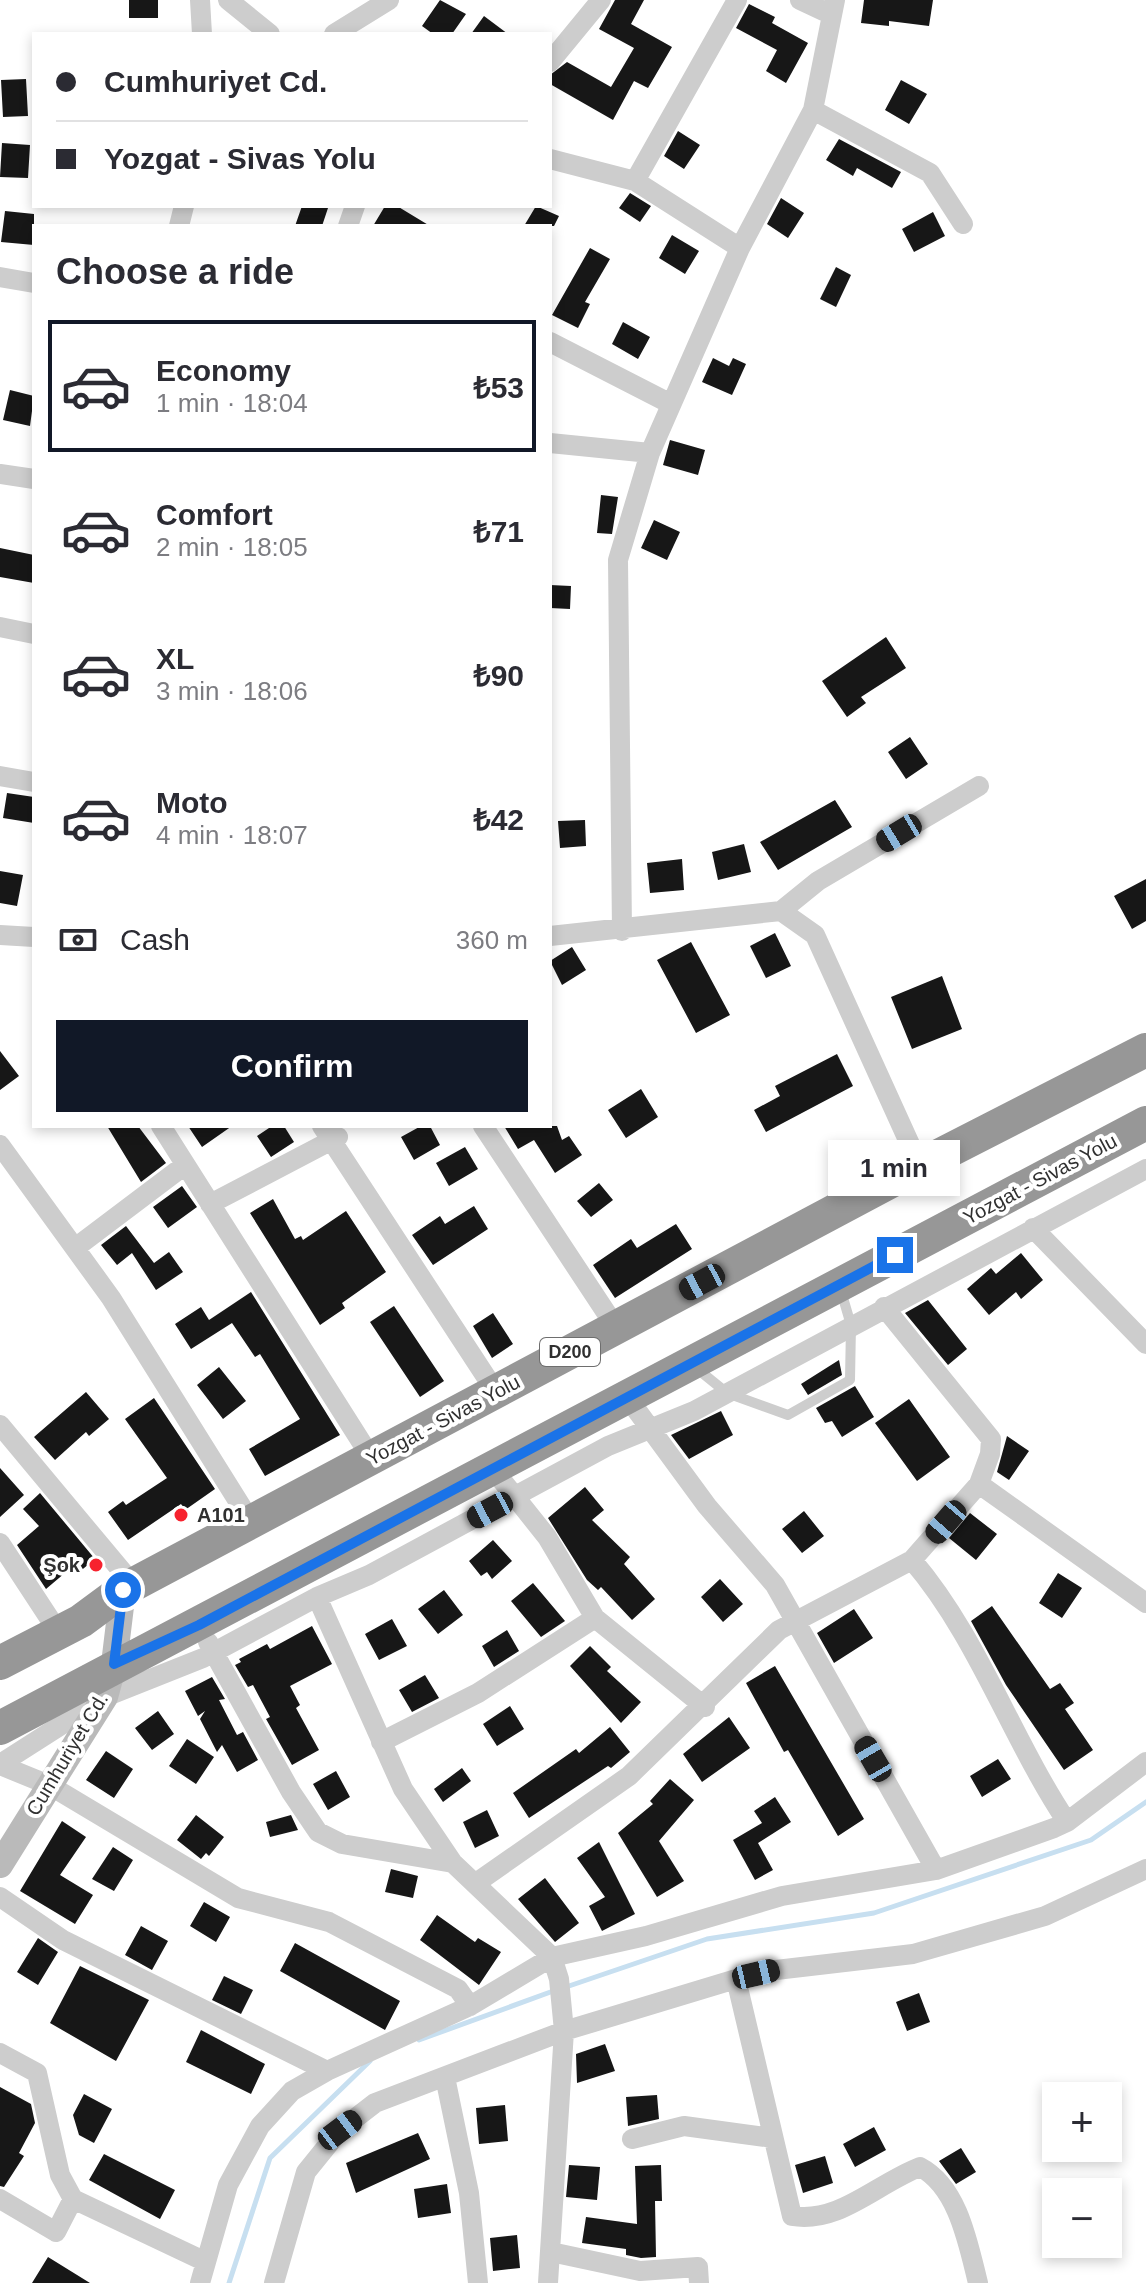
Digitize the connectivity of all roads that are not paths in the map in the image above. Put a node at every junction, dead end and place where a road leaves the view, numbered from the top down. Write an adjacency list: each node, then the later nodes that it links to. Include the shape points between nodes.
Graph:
1 (200, 0): 8 (street)
2 (228, 0): 9 (street)
3 (389, 0): 10 (street)
4 (601, 0): 11 (street)
5 (737, 0): 14 (street)
6 (800, 0): 7 (street)
7 (834, 7): 12 (street)
8 (202, 32)
9 (268, 32)
10 (337, 32)
11 (552, 60)
12 (813, 110): 15 (street, via 930,173); 16 (street)
13 (552, 160): 14 (street)
14 (635, 181): 16 (street)
15 (963, 224)
16 (740, 248): 20 (street)
17 (0, 277): 18 (street)
18 (32, 283)
19 (552, 343): 20 (street)
20 (671, 404): 22 (street)
21 (552, 443): 22 (street)
22 (650, 453): 31 (street, via 618,560)
23 (0, 474): 24 (street)
24 (32, 479)
25 (0, 627): 26 (street)
26 (32, 634)
27 (0, 776): 28 (street)
28 (32, 782)
29 (979, 786): 30 (street, via 818,881)
30 (781, 911): 31 (street); 42 (street, via 815,935)
31 (622, 931): 33 (street)
32 (0, 935): 34 (street)
33 (552, 936)
34 (32, 937)
35 (1146, 1041): 42 (street)
36 (1146, 1050): 66 (highway, Yozgat - Sivas Yolu / D200)
37 (1146, 1123): 48 (highway, Yozgat - Sivas Yolu)
38 (162, 1128): 43 (street)
39 (484, 1128): 50 (street)
40 (330, 1134): 45 (street); 54 (street)
41 (0, 1145): 47 (street)
42 (918, 1162): 50 (street)
43 (185, 1165): 45 (street); 47 (street)
44 (1146, 1169): 46 (street)
45 (210, 1204): 59 (street)
46 (1033, 1228): 49 (street); 52 (street)
47 (75, 1248): 63 (street)
48 (839, 1285): 51 (lane); 53 (highway, Yozgat - Sivas Yolu)
49 (884, 1307): 51 (street); 61 (street, via 991,1439)
50 (613, 1323): 54 (street)
51 (851, 1325): 55 (street); 55 (lane, via 850,1380 788,1415)
52 (1146, 1344)
53 (690, 1363): 55 (lane); 56 (highway, Yozgat - Sivas Yolu)
54 (492, 1386): 59 (street)
55 (727, 1393): 58 (street)
56 (627, 1397): 58 (street); 60 (highway, Yozgat - Sivas Yolu)
57 (0, 1425): 66 (street)
58 (650, 1429): 62 (street); 70 (street, via 775,1585)
59 (367, 1451): 63 (street)
60 (492, 1468): 62 (street); 72 (highway, Yozgat - Sivas Yolu)
61 (979, 1484): 65 (street); 68 (street)
62 (515, 1497): 67 (street); 69 (street, via 547,1537)
63 (248, 1517): 66 (street)
64 (0, 1543): 71 (street)
65 (912, 1560): 70 (street); 82 (street, via 944,1597 1038,1778)
66 (127, 1586): 71 (highway, Yozgat - Sivas Yolu / D200); 75 (main road, Cumhuriyet Cd.)
67 (317, 1597): 72 (street); 78 (street)
68 (1146, 1603)
69 (595, 1618): 76 (street); 78 (street, via 478,1693)
70 (794, 1620): 76 (street); 86 (street)
71 (56, 1628): 73 (street); 74 (highway, Yozgat - Sivas Yolu / D200)
72 (206, 1639): 75 (highway, Yozgat - Sivas Yolu); 83 (street, via 318,1832 342,1844)
73 (0, 1650)
74 (0, 1663)
75 (110, 1681): 77 (highway, Yozgat - Sivas Yolu); 80 (street); 81 (main road, Cumhuriyet Cd.)
76 (705, 1707): 87 (street, via 629,1776)
77 (0, 1728)
78 (381, 1742): 83 (street, via 403,1789)
79 (1146, 1762): 82 (street)
80 (0, 1765): 81 (street)
81 (49, 1785): 84 (main road, Cumhuriyet Cd.); 91 (street, via 238,1898 329,1922 458,1989)
82 (1067, 1822): 86 (street)
83 (453, 1863): 87 (street)
84 (0, 1865)
85 (1146, 1869): 90 (street, via 1045,1916 913,1954)
86 (936, 1870): 89 (street, via 782,1896)
87 (476, 1883): 89 (street)
88 (0, 1897): 94 (street, via 63,1940)
89 (552, 1957): 91 (street); 92 (street)
90 (736, 1979): 92 (street); 96 (street)
91 (470, 2006): 94 (street)
92 (563, 2024): 95 (street); 100 (street)
93 (0, 2053): 99 (street, via 37,2073 60,2175)
94 (327, 2071): 101 (street, via 292,2091 260,2126 228,2185)
95 (445, 2077): 103 (street, via 375,2103 340,2130 306,2172); 104 (street, via 469,2193)
96 (773, 2138): 97 (street, via 684,2126); 107 (street, via 792,2216 830,2215 920,2167 933,2174 946,2188)
97 (632, 2139)
98 (0, 2199): 99 (street, via 56,2232)
99 (73, 2199): 101 (street)
100 (551, 2252): 105 (street); 106 (street, via 640,2271 698,2267)
101 (206, 2262): 102 (street)
102 (200, 2283)
103 (274, 2283)
104 (478, 2283)
105 (548, 2283)
106 (699, 2283)
107 (978, 2283)

